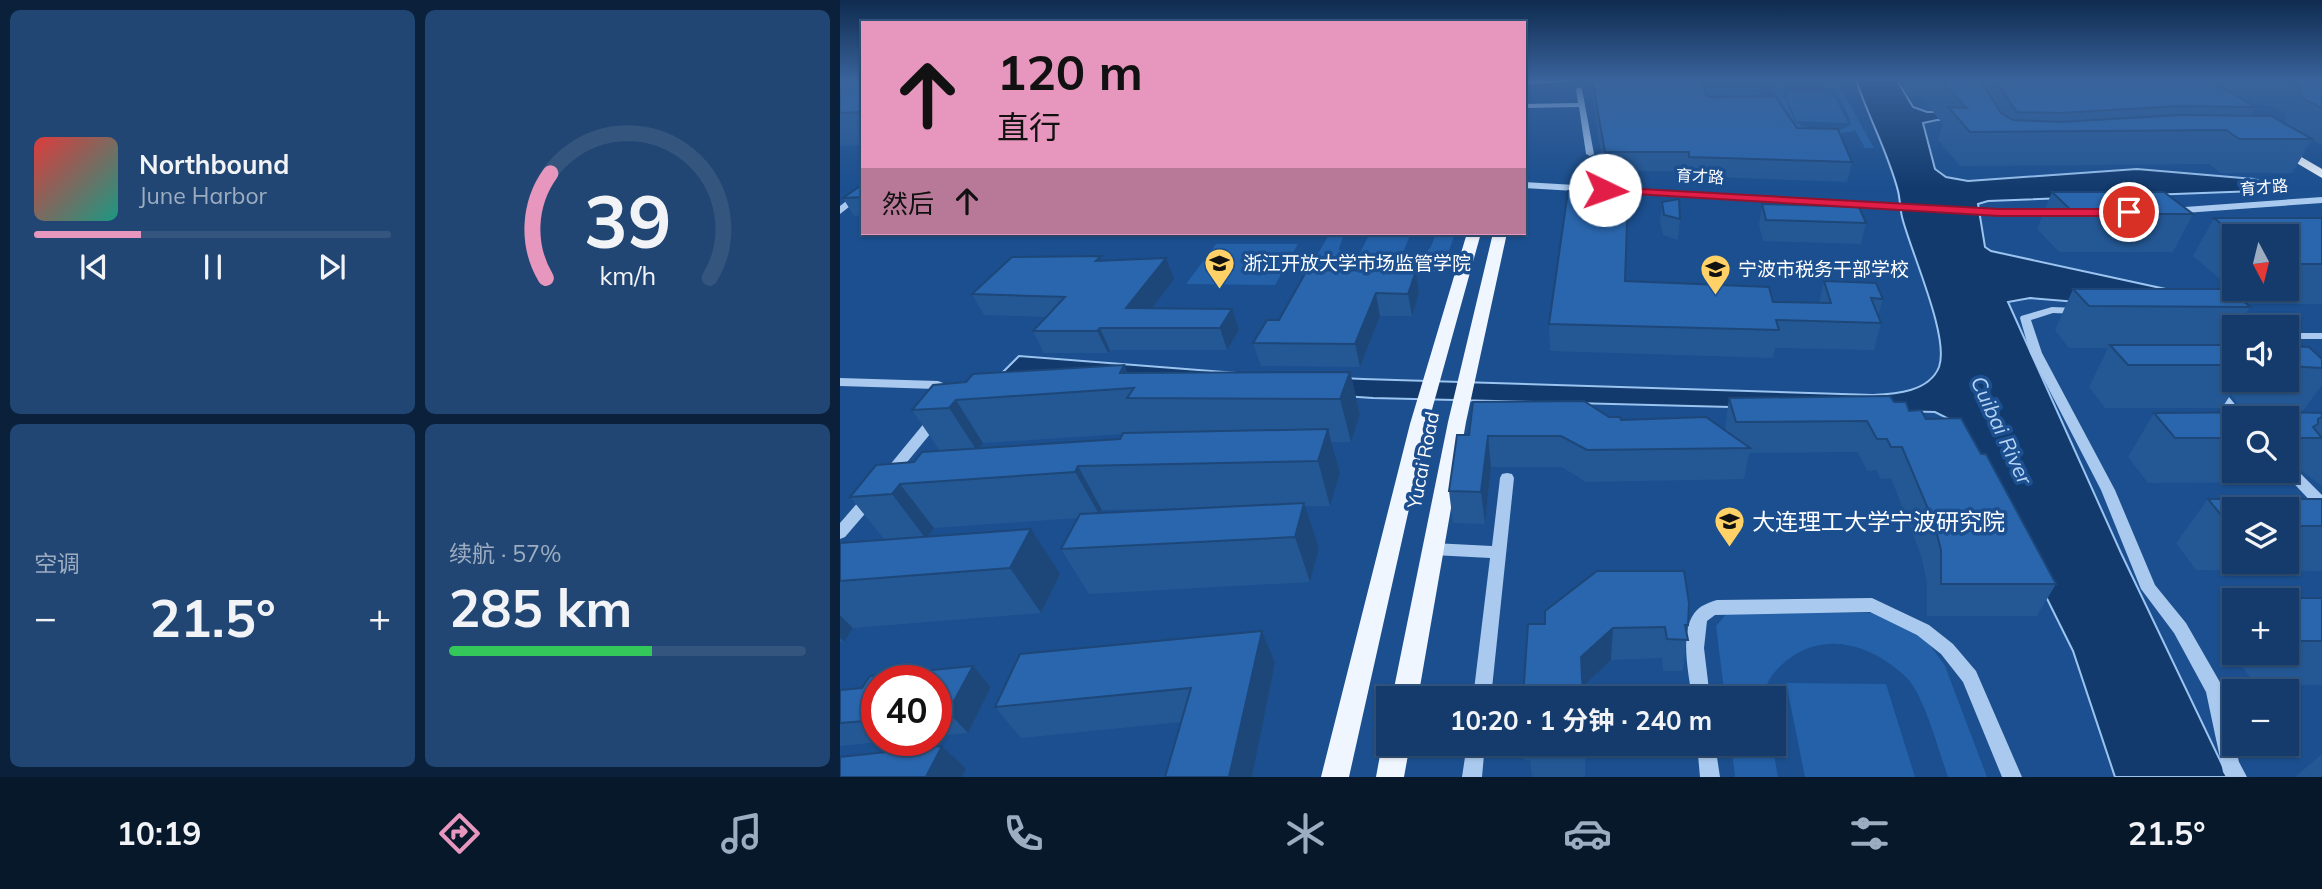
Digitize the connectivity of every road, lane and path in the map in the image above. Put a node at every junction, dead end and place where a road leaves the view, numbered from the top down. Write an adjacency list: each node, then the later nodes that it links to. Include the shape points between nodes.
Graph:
1 (1583, 116): 2 (lane)
2 (1590, 154)
3 (2322, 163): 4 (main road, via 2273,140)
4 (2322, 174)
5 (1526, 185): 10 (street, 育才路)
6 (861, 193): 8 (street)
7 (2322, 200): 9 (street, 育才路)
8 (840, 211)
9 (2163, 212)
10 (2073, 213)
11 (1473, 235): 33 (main road, Yucai Road, via 1419,424)
12 (1500, 235): 25 (main road, Yucai Road)
13 (2092, 312): 38 (street, via 2052,310 2025,318 2036,353 2108,490 2149,589 2180,628 2215,690 2230,765)
14 (2206, 319): 15 (street)
15 (2222, 334)
16 (2299, 336): 17 (street)
17 (2322, 336)
18 (2206, 375): 20 (lane)
19 (840, 382): 24 (street, via 938,385 949,390 944,407)
20 (2231, 406)
21 (1507, 478): 26 (street)
22 (2299, 480): 23 (street)
23 (2322, 504)
24 (840, 533)
25 (1433, 549): 26 (street); 27 (main road, Yucai Road)
26 (1498, 552): 28 (street)
27 (1407, 686)
28 (1483, 686)
29 (1700, 686): 37 (street, via 1696,649 1699,620 1705,612 1717,607 1872,605 1923,630 1963,668)
30 (1394, 756): 34 (main road)
31 (1475, 756): 35 (lane)
32 (1707, 756): 36 (street)
33 (1335, 777)
34 (1390, 777)
35 (1472, 777)
36 (1710, 777)
37 (2012, 777)
38 (2237, 777)

